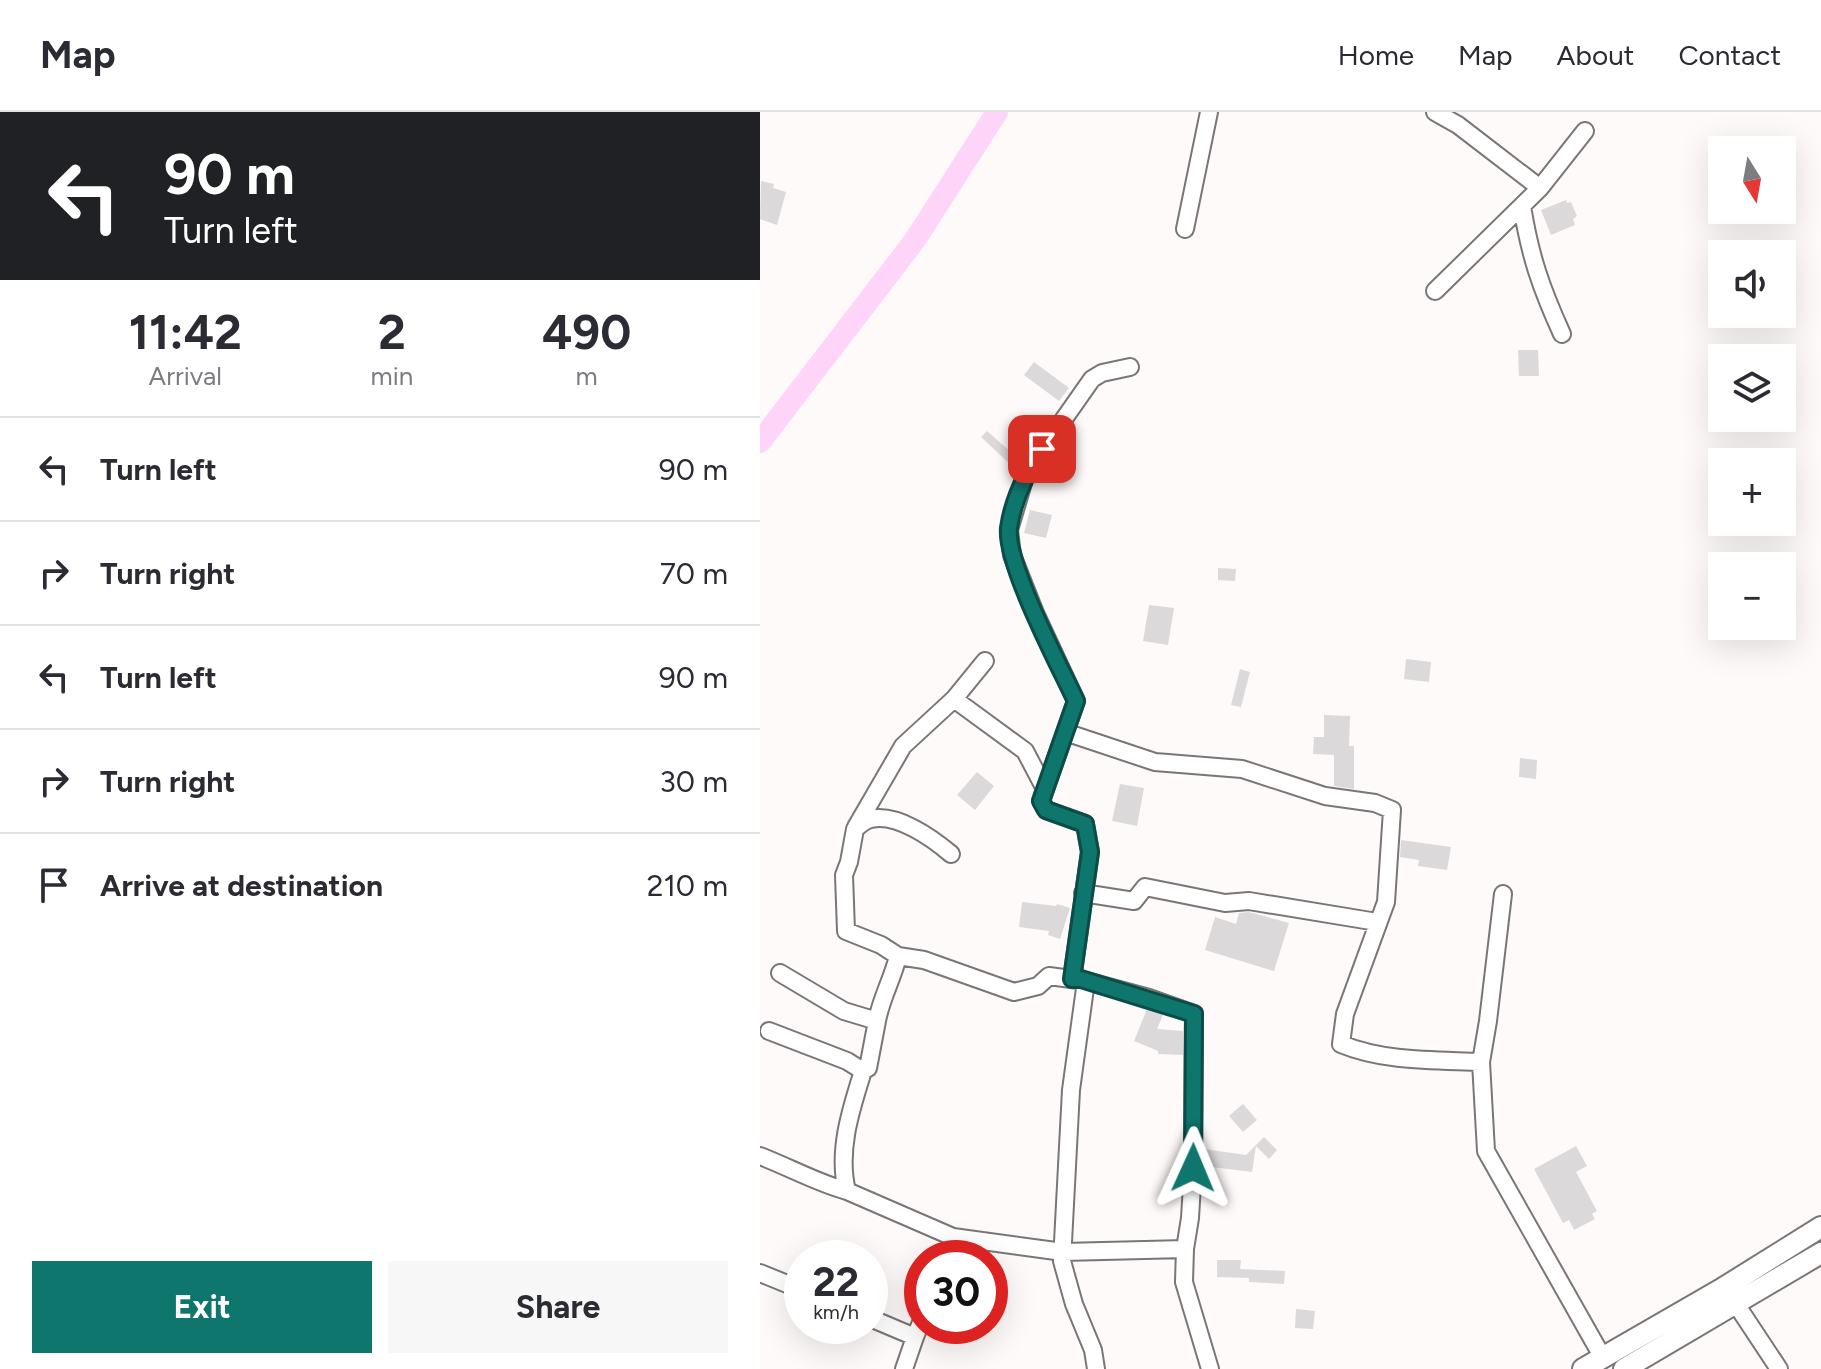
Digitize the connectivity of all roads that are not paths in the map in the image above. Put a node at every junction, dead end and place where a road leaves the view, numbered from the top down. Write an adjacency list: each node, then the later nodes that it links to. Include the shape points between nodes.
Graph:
1 (1209, 112): 6 (street)
2 (1435, 112): 4 (street)
3 (1585, 131): 4 (street)
4 (1540, 188): 5 (street)
5 (1522, 206): 7 (street); 8 (street, via 1529,254)
6 (1185, 229)
7 (1435, 291)
8 (1562, 334)
9 (1130, 367): 12 (street, via 1092,379 1026,473 1009,530 1012,555 1076,701)
10 (985, 661): 11 (street)
11 (954, 699): 13 (street, via 1025,751); 14 (street, via 903,746)
12 (1065, 732): 13 (street); 18 (street, via 1155,762 1242,769 1325,796 1392,810 1386,902)
13 (1045, 789): 16 (street, via 1041,801 1046,810 1085,824 1090,852)
14 (855, 829): 15 (street, via 884,818 928,837); 19 (street, via 844,875 846,931)
15 (951, 854)
16 (1083, 893): 18 (street, via 1134,901 1145,887); 21 (street)
17 (1503, 894): 24 (street)
18 (1377, 922): 24 (street, via 1345,1014 1341,1044 1358,1052)
19 (898, 956): 21 (street, via 1014,992 1038,986 1049,976); 22 (street)
20 (780, 973): 22 (street, via 844,1011)
21 (1079, 980): 31 (street, via 1194,1014 1193,1168); 32 (street)
22 (877, 1021): 25 (street, via 868,1068)
23 (769, 1031): 25 (street)
24 (1481, 1062): 38 (street, via 1486,1151)
25 (863, 1071): 27 (street, via 845,1143 842,1172)
26 (760, 1156): 27 (street)
27 (847, 1191): 29 (street)
28 (1821, 1227): 38 (main road)
29 (953, 1237): 30 (street); 32 (street)
30 (952, 1240)
31 (1185, 1249): 32 (street); 41 (street, via 1184,1282)
32 (1063, 1252): 40 (street, via 1063,1271)
33 (1821, 1253): 36 (main road)
34 (760, 1273): 35 (street)
35 (784, 1283)
36 (1736, 1304): 43 (main road); 44 (street)
37 (913, 1344): 39 (street)
38 (1603, 1358): 42 (main road)
39 (904, 1369)
40 (1096, 1369)
41 (1210, 1369)
42 (1583, 1369)
43 (1624, 1369)
44 (1779, 1369)

